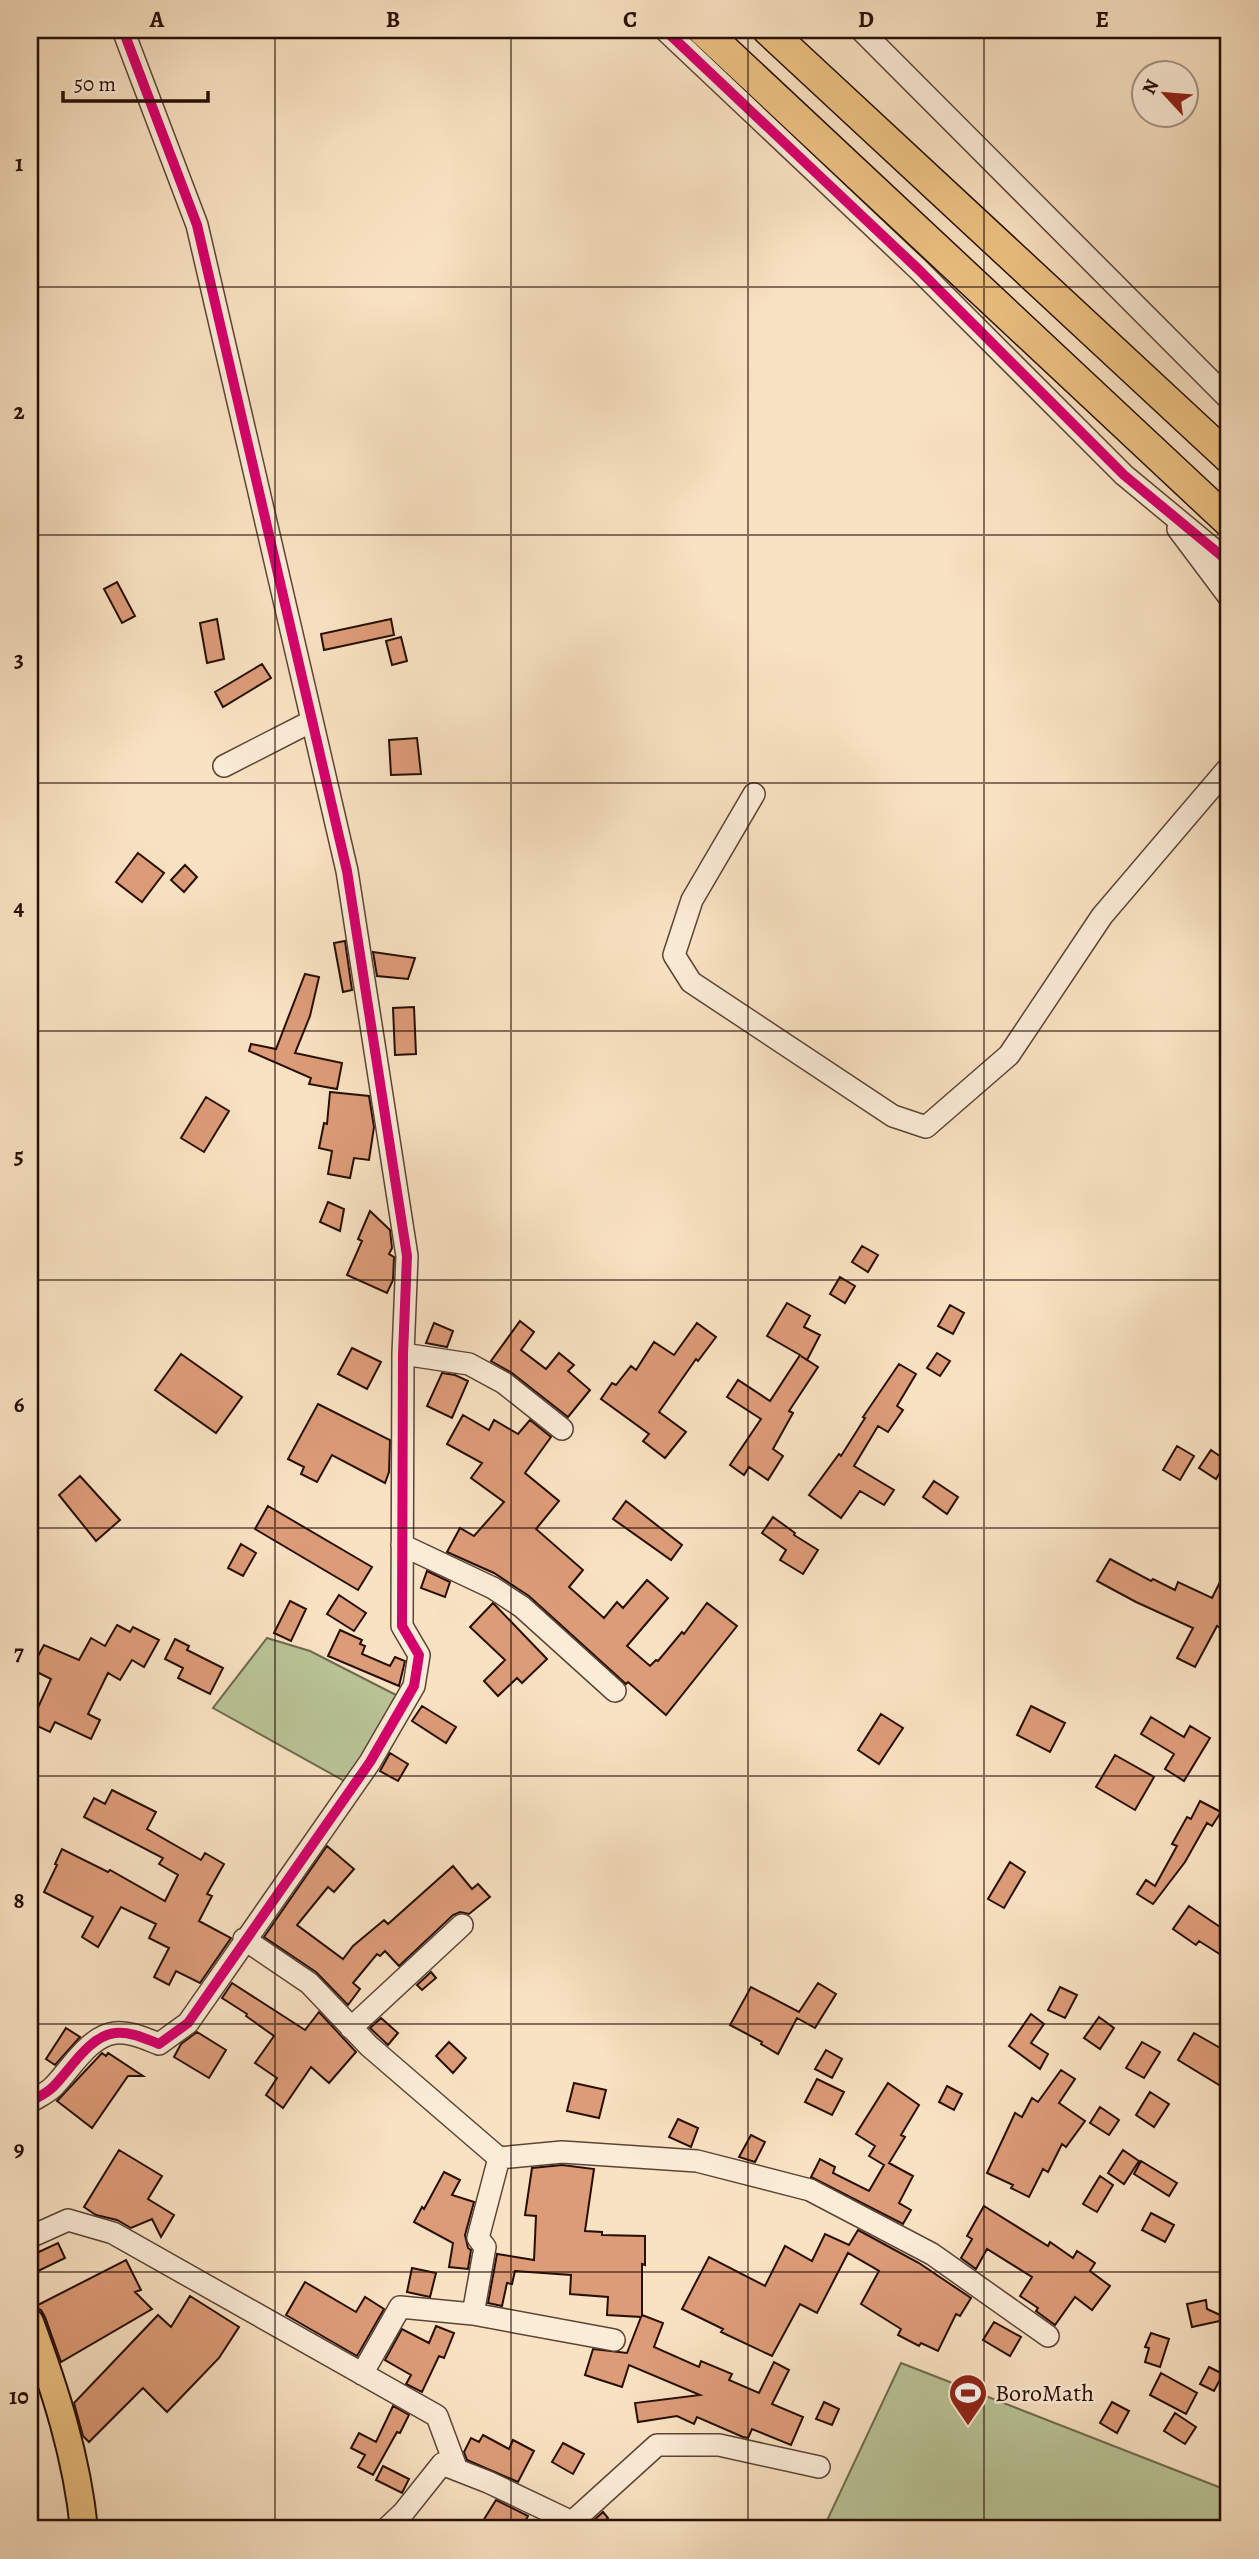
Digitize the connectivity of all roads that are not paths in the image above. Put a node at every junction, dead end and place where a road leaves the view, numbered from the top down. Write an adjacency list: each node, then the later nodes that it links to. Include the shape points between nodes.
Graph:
1 (123, 30): 12 (street, via 197,225)
2 (665, 30): 8 (street)
3 (703, 30): 9 (highway)
4 (768, 30): 7 (highway)
5 (861, 30): 6 (street)
6 (1229, 399)
7 (1229, 458)
8 (1160, 505): 10 (street); 11 (street)
9 (1229, 522)
10 (1229, 562)
11 (1229, 597)
12 (312, 721): 13 (street); 16 (street, via 346,871 406,1243)
13 (224, 766)
14 (1229, 767): 15 (street, via 1102,915 1009,1055 926,1128 894,1116 691,982 674,955 692,900)
15 (754, 794)
16 (403, 1354): 17 (street, via 469,1364 504,1383); 18 (street)
17 (562, 1429)
18 (402, 1545): 19 (street, via 493,1588 522,1607); 21 (street, via 402,1626 419,1655 414,1686 362,1773)
19 (615, 1691)
20 (462, 1925): 22 (street)
21 (244, 1939): 22 (street, via 309,1983); 23 (street, via 188,2023 159,2043 114,2033 96,2042 51,2090)
22 (351, 2028): 24 (street)
23 (30, 2102)
24 (499, 2158): 26 (street, via 478,2238 485,2246); 28 (street, via 562,2152 696,2161 810,2190 932,2254)
25 (30, 2236): 30 (street, via 68,2220 113,2233)
26 (472, 2314): 29 (street); 30 (street, via 400,2307)
27 (30, 2322): 33 (main road, via 65,2426)
28 (1048, 2336)
29 (614, 2340)
30 (362, 2374): 32 (street, via 437,2416)
31 (819, 2467): 32 (street, via 719,2445 657,2445 572,2522)
32 (457, 2470): 34 (street, via 442,2464)
33 (84, 2529)
34 (386, 2529)

